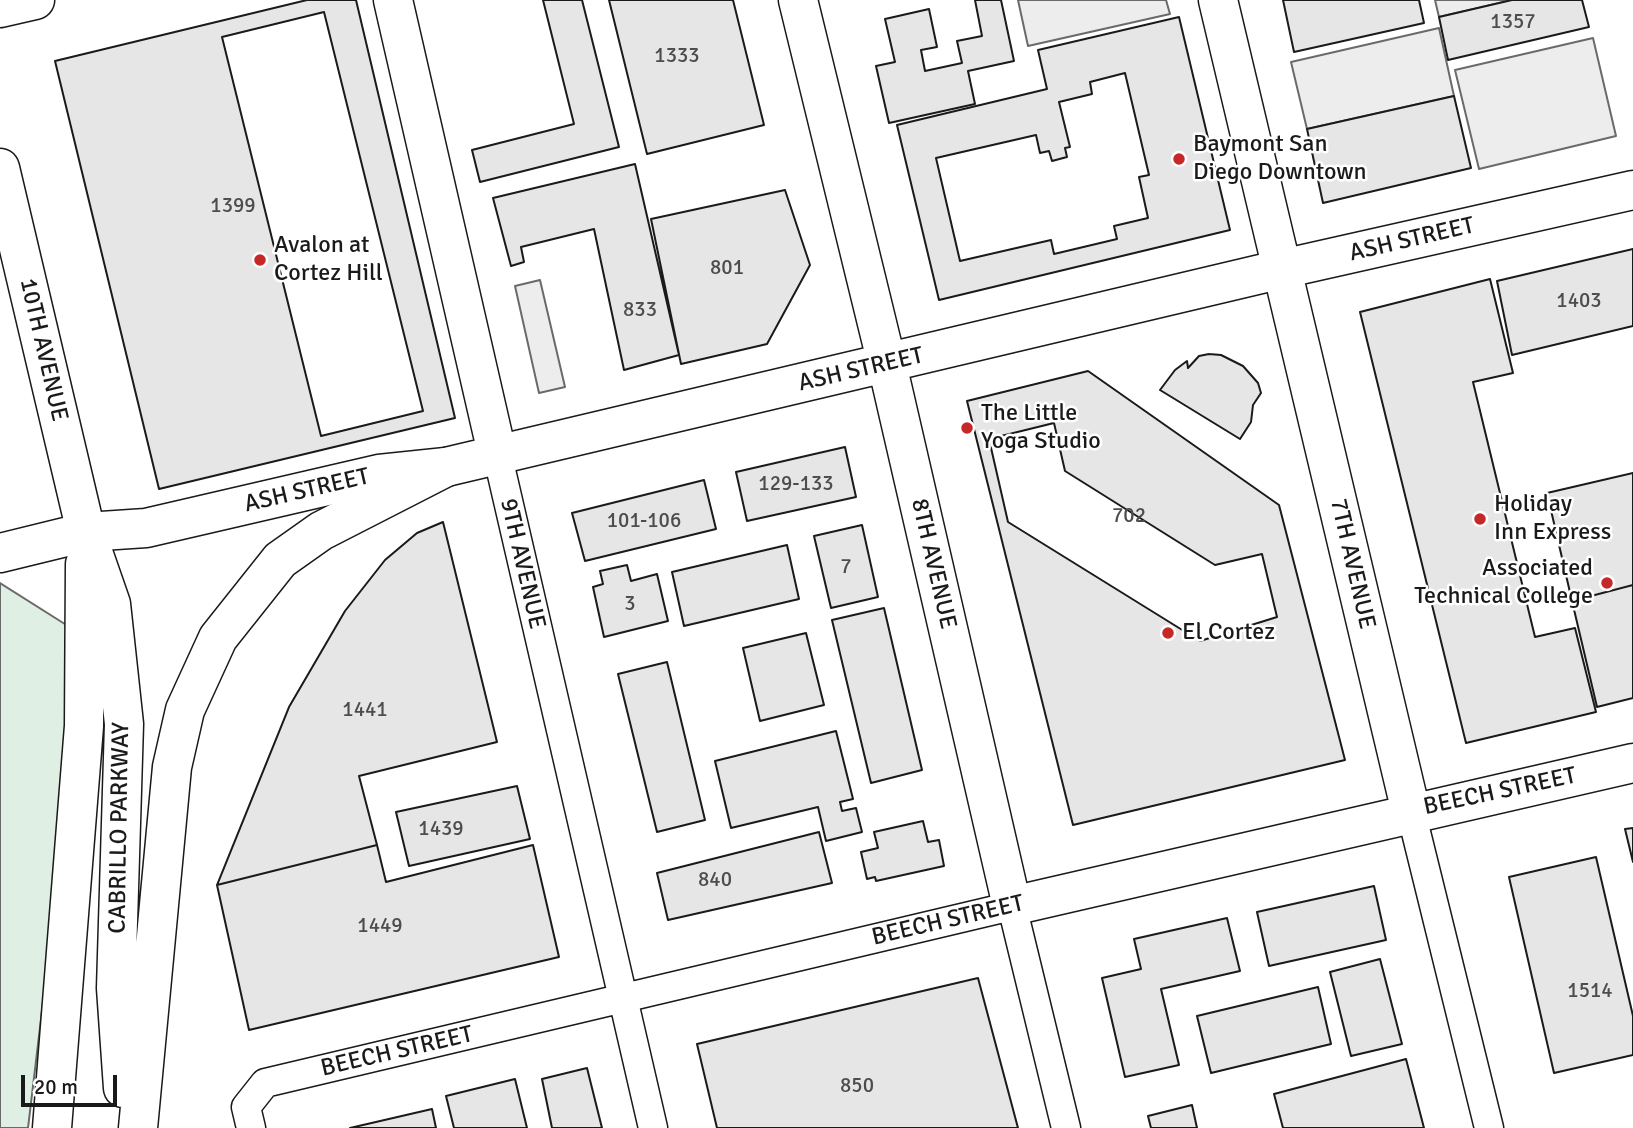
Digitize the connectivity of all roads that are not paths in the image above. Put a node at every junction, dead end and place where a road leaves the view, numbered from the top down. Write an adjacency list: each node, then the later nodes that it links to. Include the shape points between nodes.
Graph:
1 (35, 0): 5 (main road)
2 (393, 0): 10 (main road, 9TH AVENUE)
3 (798, 0): 9 (main road, 8TH AVENUE)
4 (1218, 0): 8 (main road, 7TH AVENUE)
5 (0, 8)
6 (0, 168): 12 (main road, 10TH AVENUE)
7 (1633, 190): 8 (main road, ASH STREET)
8 (1282, 270): 9 (main road, ASH STREET); 15 (main road, 7TH AVENUE)
9 (887, 365): 10 (main road, ASH STREET); 16 (main road, 8TH AVENUE)
10 (497, 453): 11 (main road, ASH STREET); 17 (street, 9TH AVENUE)
11 (446, 467): 12 (main road, ASH STREET, via 379,474 146,528); 20 (main road, via 321,530 280,560 218,638 185,710 172,767)
12 (86, 532): 13 (main road, ASH STREET); 18 (main road, via 84,726); 19 (main road, CABRILLO PARKWAY, via 111,604 124,724 116,988)
13 (0, 553)
14 (1633, 763): 15 (main road, BEECH STREET)
15 (1411, 812): 16 (main road, BEECH STREET); 24 (street, 7TH AVENUE)
16 (1012, 906): 17 (street, BEECH STREET); 23 (street, 8TH AVENUE)
17 (623, 998): 21 (street, BEECH STREET, via 265,1083 246,1107); 22 (street, 9TH AVENUE)
18 (52, 1128)
19 (125, 1128)
20 (138, 1128)
21 (251, 1128)
22 (653, 1128)
23 (1066, 1128)
24 (1489, 1128)

